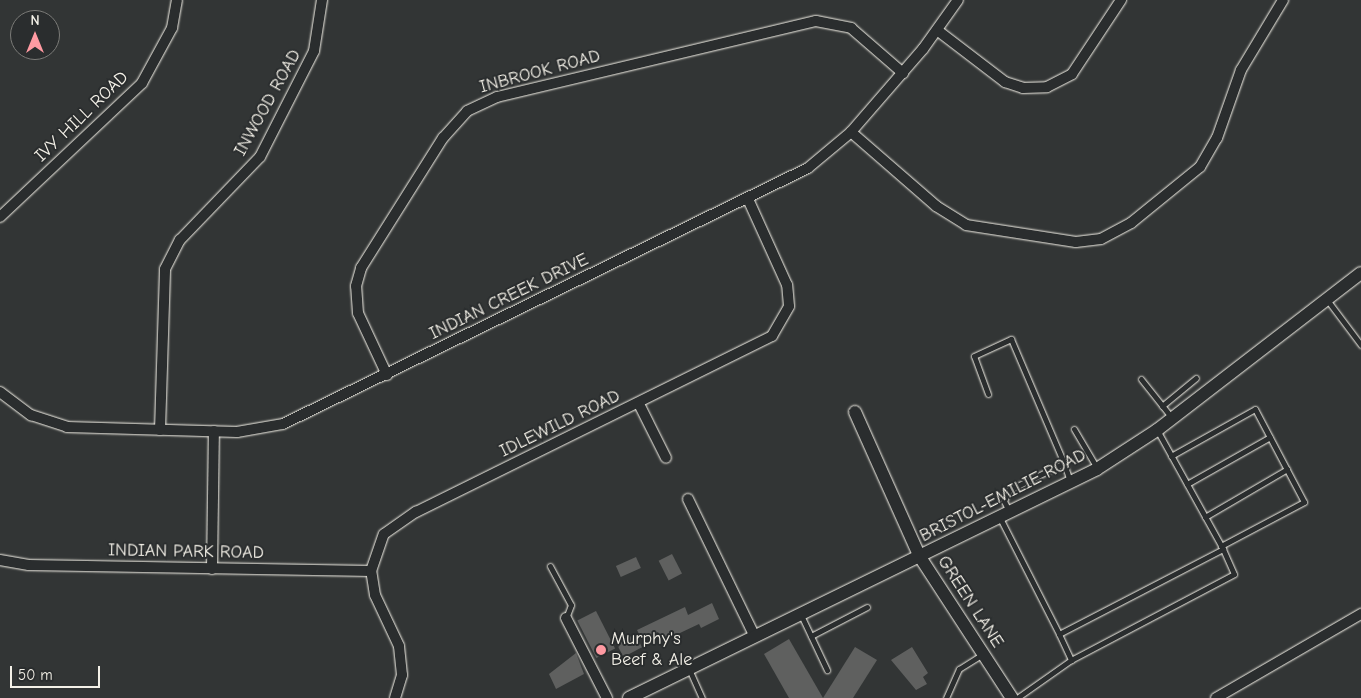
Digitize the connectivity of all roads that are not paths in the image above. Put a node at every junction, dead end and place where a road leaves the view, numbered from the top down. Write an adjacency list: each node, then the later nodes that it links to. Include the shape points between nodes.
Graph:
1 (178, 0): 10 (street, IVY HILL ROAD, via 172,28 142,83)
2 (322, 0): 24 (street, INWOOD ROAD, via 314,51 260,157 187,231 165,268)
3 (958, 0): 6 (street, INDIAN CREEK DRIVE)
4 (1121, 0): 6 (street, via 1072,74 1047,87 1023,88 1005,82)
5 (1283, 0): 8 (street, via 1241,70 1217,138 1200,167 1131,223 1101,239 1076,242 966,225 936,206)
6 (937, 30): 7 (street, INDIAN CREEK DRIVE)
7 (903, 73): 8 (street, INDIAN CREEK DRIVE); 14 (street, INBROOK ROAD, via 851,28 816,21 497,97 467,111 443,138 361,268 356,286 358,313)
8 (851, 132): 9 (street, INDIAN CREEK DRIVE, via 808,168)
9 (748, 199): 14 (street, INDIAN CREEK DRIVE); 19 (street, IDLEWILD ROAD, via 787,285 789,306 784,320 763,344)
10 (0, 217)
11 (1361, 274): 12 (street, BRISTOL-EMILIE ROAD)
12 (1328, 301): 13 (lane); 22 (street, BRISTOL-EMILIE ROAD)
13 (1361, 345)
14 (386, 375): 26 (street, INDIAN CREEK DRIVE, via 284,424)
15 (1196, 378): 20 (lane)
16 (1141, 379): 20 (lane)
17 (0, 392): 24 (street, INDIAN CREEK DRIVE, via 55,425)
18 (988, 394): 30 (lane, via 974,356 1011,339)
19 (639, 404): 29 (street); 43 (street, IDLEWILD ROAD, via 397,522 378,543)
20 (1162, 406): 22 (lane)
21 (855, 412): 39 (street, GREEN LANE)
22 (1172, 419): 25 (street, BRISTOL-EMILIE ROAD)
23 (1074, 429): 31 (lane)
24 (160, 430): 26 (street, INDIAN CREEK DRIVE)
25 (1157, 430): 28 (lane); 31 (street, BRISTOL-EMILIE ROAD)
26 (214, 431): 42 (street)
27 (1270, 437): 28 (lane, via 1255,409); 32 (lane); 34 (lane)
28 (1171, 456): 34 (lane)
29 (666, 458)
30 (1064, 463): 33 (lane); 36 (lane, via 1009,490 1004,501)
31 (1097, 469): 33 (street, BRISTOL-EMILIE ROAD)
32 (1287, 469): 37 (lane); 38 (lane, via 1304,502)
33 (1070, 483): 36 (street, BRISTOL-EMILIE ROAD)
34 (1187, 484): 37 (lane)
35 (688, 499): 50 (street)
36 (1005, 516): 39 (street, BRISTOL-EMILIE ROAD); 48 (lane)
37 (1205, 517): 38 (lane)
38 (1222, 548): 48 (lane); 52 (lane, via 1234,574)
39 (920, 557): 46 (street, BRISTOL-EMILIE ROAD); 51 (street, GREEN LANE)
40 (0, 560): 42 (street, INDIAN PARK ROAD, via 30,565)
41 (550, 566): 47 (lane, via 571,606)
42 (212, 569): 43 (street, INDIAN PARK ROAD)
43 (372, 571): 57 (street, IDLEWILD ROAD, via 376,595 399,646 402,675)
44 (868, 607): 49 (lane)
45 (1361, 614): 56 (street)
46 (800, 615): 49 (lane); 50 (street, BRISTOL-EMILIE ROAD)
47 (566, 618): 58 (street)
48 (1059, 634): 52 (lane)
49 (811, 636): 54 (lane)
50 (755, 637): 53 (street, BRISTOL-EMILIE ROAD)
51 (983, 653): 55 (street, GREEN LANE); 61 (lane, via 959,669)
52 (1071, 660): 55 (lane)
53 (688, 669): 59 (street, BRISTOL-EMILIE ROAD); 60 (lane)
54 (827, 670)
55 (1011, 697)
56 (1219, 697)
57 (395, 698)
58 (607, 698)
59 (629, 698)
60 (702, 698)
61 (946, 698)

